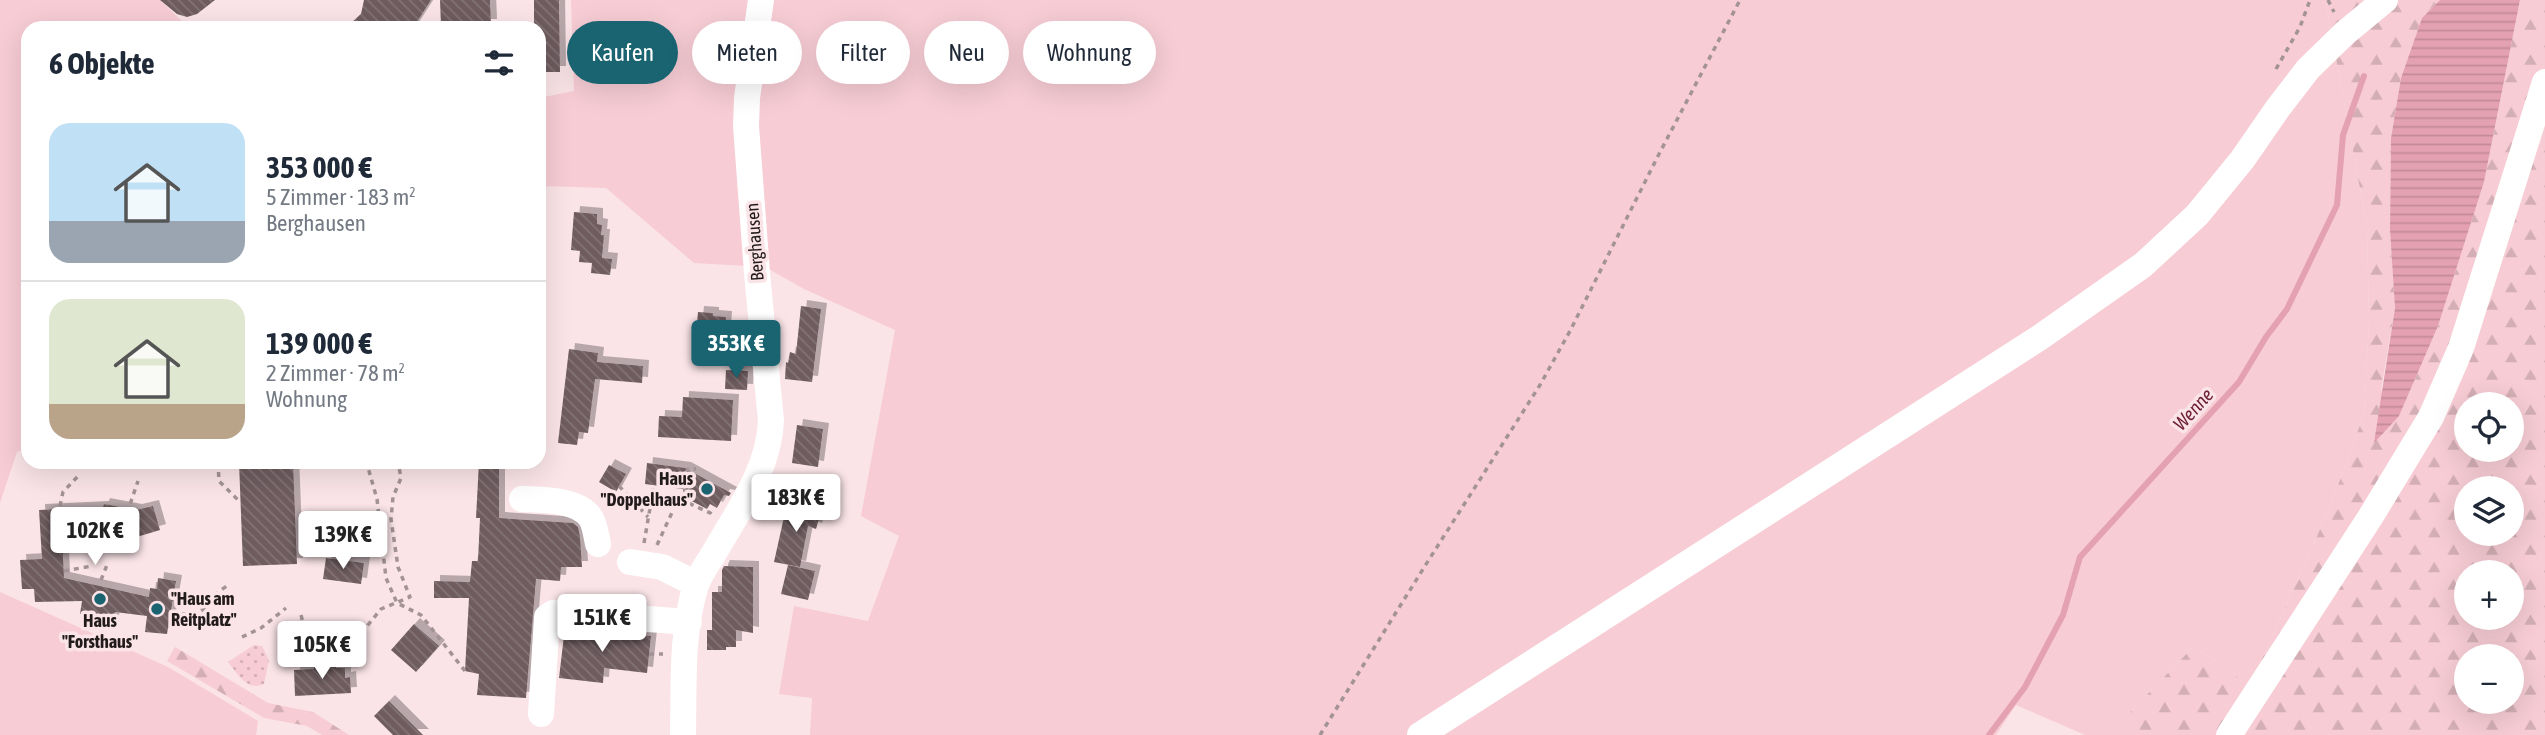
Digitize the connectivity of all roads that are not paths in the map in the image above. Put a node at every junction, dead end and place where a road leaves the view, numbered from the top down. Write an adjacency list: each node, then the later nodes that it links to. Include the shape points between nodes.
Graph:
1 (761, 0): 7 (street, Berghausen, via 747,99 771,439 755,481)
2 (2385, 0): 13 (street, via 2308,69 2197,215 2143,265 2039,338)
3 (2545, 82): 14 (street, via 2465,336 2431,417)
4 (522, 499): 5 (street, via 579,507 593,520)
5 (598, 544)
6 (641, 563): 7 (street)
7 (696, 584): 10 (street, Berghausen)
8 (553, 613): 11 (street, via 547,617)
9 (634, 618): 10 (street)
10 (689, 622): 12 (street, Berghausen)
11 (541, 715)
12 (683, 735)
13 (1420, 735)
14 (2229, 735)

